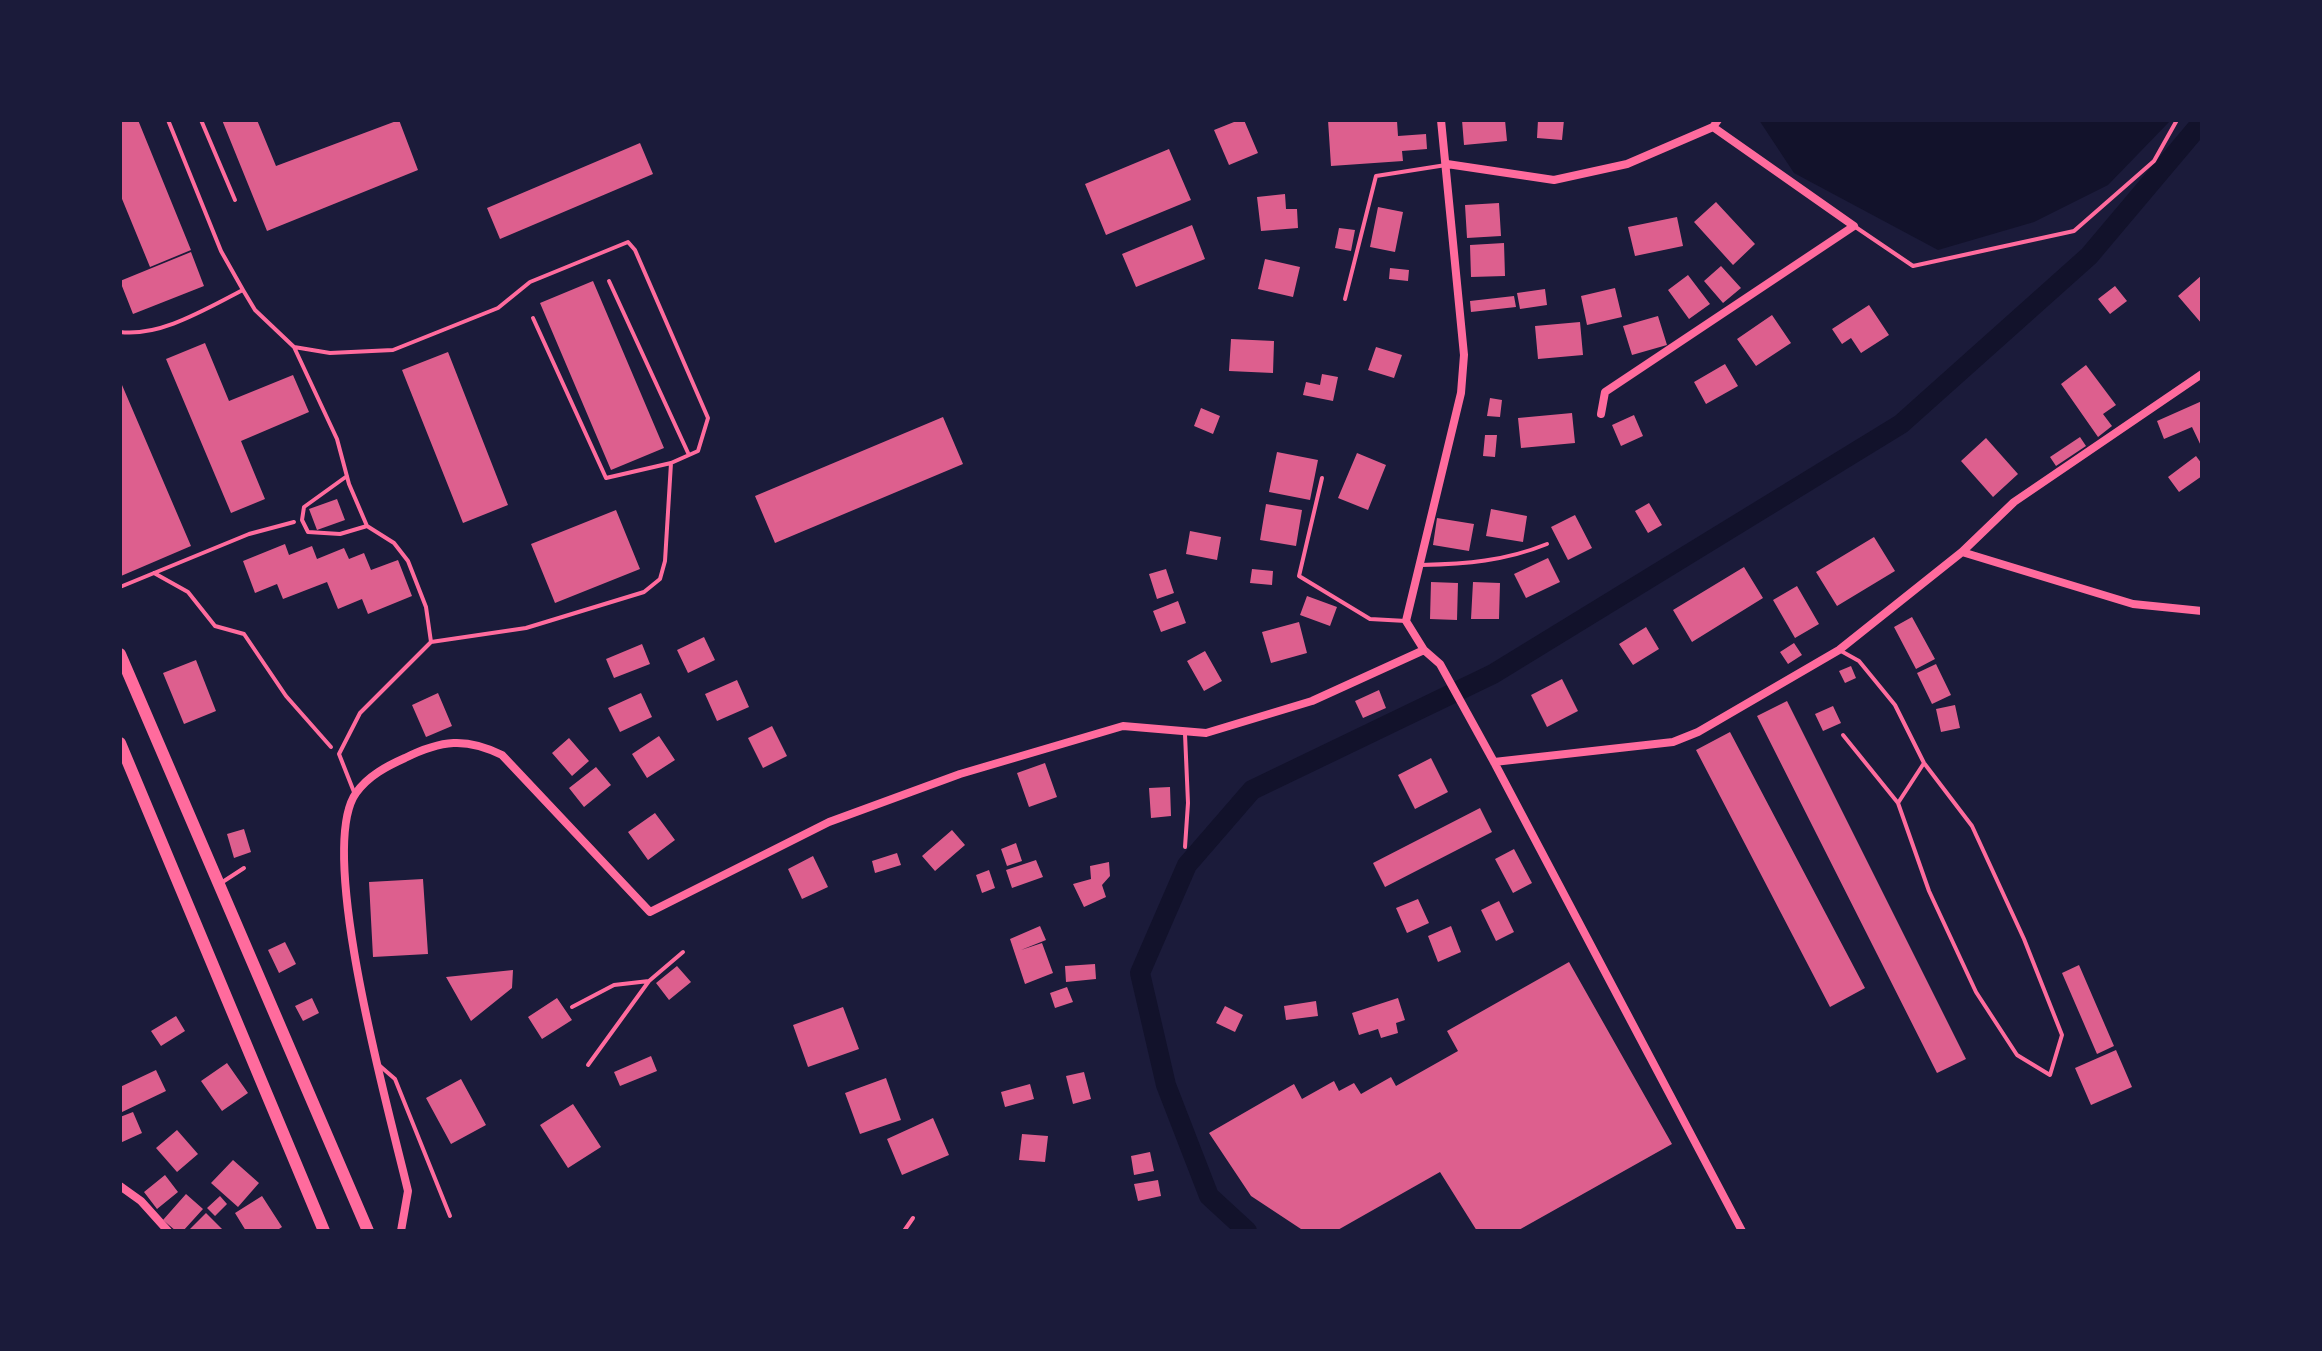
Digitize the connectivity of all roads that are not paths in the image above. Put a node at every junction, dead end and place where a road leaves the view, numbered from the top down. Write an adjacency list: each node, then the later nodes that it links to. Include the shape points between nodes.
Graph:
1 (168, 120): 10 (lane, via 221,251)
2 (201, 120): 7 (lane)
3 (1441, 120): 6 (street)
4 (2177, 120): 8 (lane, via 2154,161 2074,231 1913,266)
5 (1715, 124): 6 (street, via 1627,164 1554,180); 8 (street)
6 (1447, 164): 11 (lane, via 1376,176); 24 (street, via 1464,355 1461,393)
7 (235, 200)
8 (1854, 226): 16 (street, via 1605,392)
9 (609, 281): 17 (lane)
10 (243, 290): 13 (lane, via 165,324); 14 (lane, via 255,310)
11 (1345, 299)
12 (533, 318): 18 (lane, via 606,478)
13 (120, 332)
14 (294, 347): 17 (lane, via 330,353 393,350 498,308 530,282 628,242 708,418 698,451); 19 (lane, via 337,439)
15 (2202, 374): 23 (street, via 2014,502)
16 (1601, 414)
17 (689, 455): 18 (lane)
18 (671, 463): 27 (lane, via 665,561 660,579 644,592 526,628)
19 (347, 476): 21 (lane); 21 (lane, via 304,507 302,520 308,532 325,535)
20 (1322, 478): 26 (lane, via 1299,576 1370,619)
21 (367, 526): 27 (lane, via 394,543 408,561 426,607)
22 (1547, 544): 24 (lane, via 1475,564)
23 (1962, 552): 25 (street, via 2133,604); 29 (street)
24 (1419, 565): 26 (street)
25 (2202, 611)
26 (1406, 621): 28 (street)
27 (431, 642): 36 (lane, via 360,713 339,754)
28 (1424, 650): 31 (street, via 1312,701 1206,733); 34 (street, via 1440,664)
29 (1839, 650): 34 (street, via 1673,742); 35 (lane, via 1859,661 1895,705)
30 (120, 654): 40 (main road)
31 (1185, 734): 36 (street, via 1123,726 960,774 829,822 650,912 502,755 476,742 431,745 381,769); 38 (lane)
32 (1843, 735): 37 (lane)
33 (120, 743): 49 (main road)
34 (1494, 762): 52 (street)
35 (1924, 763): 37 (lane); 37 (lane, via 1972,826 2024,939 2062,1035 2050,1075 2017,1055 1976,992 1929,891)
36 (355, 795): 44 (street, via 345,835 345,908)
37 (1898, 803)
38 (1185, 847)
39 (244, 868): 40 (lane)
40 (219, 885): 50 (main road)
41 (683, 952): 42 (lane)
42 (649, 981): 43 (lane, via 614,985); 45 (lane)
43 (572, 1007)
44 (378, 1064): 47 (lane, via 395,1079); 51 (street, via 408,1191)
45 (588, 1065)
46 (120, 1186): 48 (street)
47 (450, 1216)
48 (168, 1231)
49 (324, 1231)
50 (368, 1231)
51 (401, 1231)
52 (1742, 1231)

